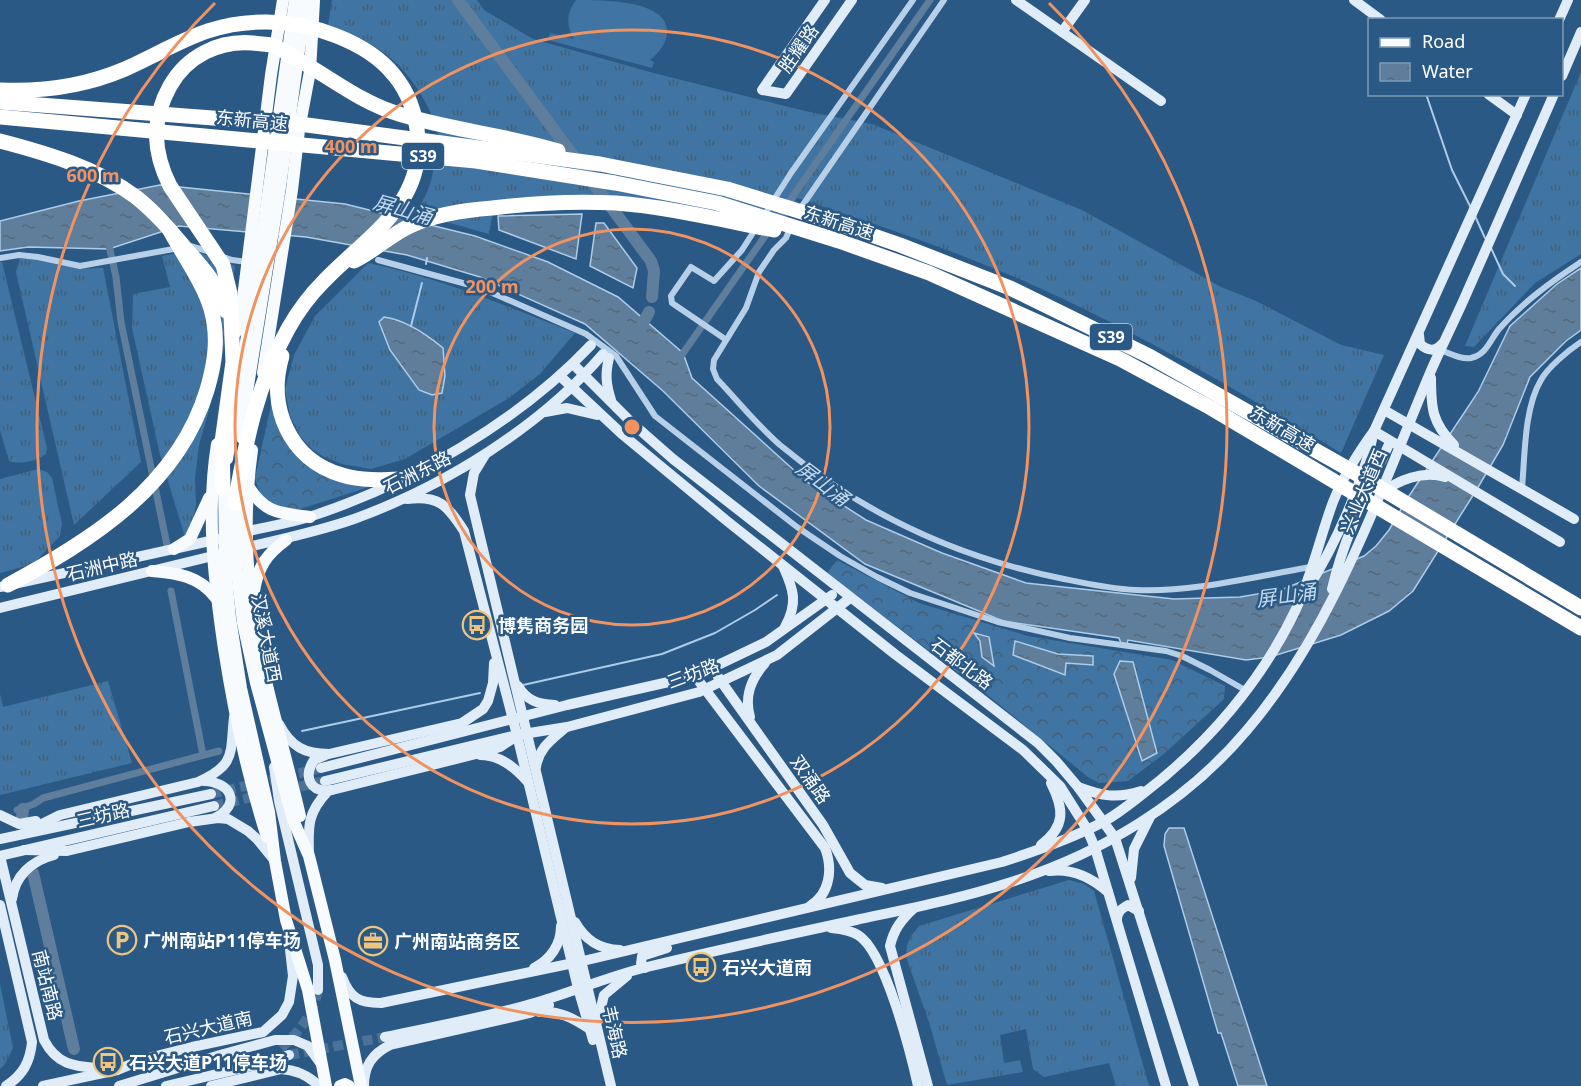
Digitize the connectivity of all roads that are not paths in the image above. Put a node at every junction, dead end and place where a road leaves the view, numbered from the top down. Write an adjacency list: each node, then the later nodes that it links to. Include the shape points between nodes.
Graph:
1 (295, 0): 28 (main road, via 284,71)
2 (306, 0): 28 (main road)
3 (314, 0): 28 (main road, via 310,71 301,119)
4 (825, 0): 5 (main road, 胜耀路, via 762,90 786,94)
5 (852, 0)
6 (913, 0): 37 (street, via 791,173 742,250 714,281 691,267 671,296 672,303)
7 (944, 0): 37 (street, via 804,201 786,238 759,272 746,308)
8 (1016, 0): 15 (main road)
9 (1085, 0): 15 (main road)
10 (1353, 0): 13 (main road)
11 (1568, 0): 14 (main road)
12 (283, 2): 28 (main road, via 271,75)
13 (1378, 18)
14 (1560, 18)
15 (1062, 32): 22 (main road)
16 (1581, 32): 17 (main road)
17 (1563, 74)
18 (0, 90): 35 (highway, via 84,83 124,69 201,32 242,22 293,23 348,41 385,63 410,98 417,123 416,169 406,194 379,229)
19 (1491, 96): 24 (main road)
20 (1525, 96): 24 (main road, 兴业大道西)
21 (1553, 96): 40 (main road, 兴业大道西)
22 (1161, 101)
23 (0, 102): 27 (highway, 东新高速 / S39, via 307,125)
24 (1517, 115): 36 (main road, 兴业大道西)
25 (0, 117): 30 (highway, 东新高速 / S39, via 476,161 717,203)
26 (0, 141): 29 (highway, via 75,165 114,183 142,202)
27 (600, 164): 41 (highway, via 529,142 397,114 354,94 271,45 236,42 206,51 174,79 160,109 158,158 170,186 223,265 230,293); 96 (highway, 东新高速 / S39, via 760,199 900,244 1010,288 1159,362)
28 (275, 188): 33 (main road, via 249,243); 62 (main road, via 284,244); 64 (main road, 汉溪大道西); 67 (main road, 汉溪大道西)
29 (169, 229): 41 (highway, via 219,292 230,330); 86 (highway, via 211,308 215,355 203,404 183,445 153,484 125,510 59,558)
30 (839, 241): 35 (highway, via 640,206 591,202 515,205 464,211 414,224); 97 (highway, 东新高速 / S39, via 929,273 1120,359 1211,408)
31 (0, 258): 33 (street, via 19,255 80,266 190,246)
32 (378, 260): 109 (street, via 481,288 586,334 616,356 655,416 797,527 877,577 921,597 998,622 1070,638 1166,651)
33 (247, 262): 64 (main road, via 215,456)
34 (1581, 262): 40 (street, via 1517,309 1485,351 1472,358 1461,358)
35 (323, 281): 60 (highway, via 282,357 277,386 281,418 300,450 326,469 357,478); 67 (highway, via 288,329 266,375 247,435)
36 (1419, 334): 40 (main road, via 1420,344 1430,350); 48 (main road, 兴业大道西)
37 (725, 339): 85 (street, via 714,360 717,379 779,443 868,507 973,556 1026,572 1136,590 1174,590)
38 (1581, 342): 63 (street, via 1541,379 1532,402)
39 (591, 345): 42 (main road, 石洲东路)
40 (1441, 347): 43 (main road, 兴业大道西)
41 (233, 362): 64 (highway)
42 (573, 364): 44 (main road, 石洲东路); 45 (main road, 石都北路)
43 (1430, 372): 53 (main road, 兴业大道西); 57 (main road, via 1435,419)
44 (560, 376): 46 (main road, 石都北路); 50 (main road, 石洲东路)
45 (584, 376): 46 (main road, 石洲东路); 47 (main road, 石都北路); 47 (main road, 石洲东路, via 606,356)
46 (571, 387): 49 (main road, 石洲东路); 51 (main road, 石都北路)
47 (612, 403): 52 (main road, 石都北路)
48 (1384, 410): 53 (main road); 55 (main road, 兴业大道西)
49 (539, 414): 51 (main road, via 567,408); 54 (main road, 石洲东路)
50 (509, 415): 54 (main road, via 524,418); 60 (main road, 石洲东路)
51 (601, 416): 56 (main road, 石都北路)
52 (632, 423): 56 (main road, via 623,422); 75 (main road, 石都北路)
53 (1409, 424): 57 (main road); 58 (main road, 兴业大道西)
54 (518, 429): 59 (main road, 石洲东路)
55 (1374, 431): 58 (main road); 85 (main road, via 1368,459); 85 (main road, 兴业大道西, via 1356,456 1334,500)
56 (623, 435): 81 (main road, 石都北路)
57 (1444, 439): 63 (main road, via 1466,457)
58 (1395, 444): 61 (main road); 65 (main road, 兴业大道西); 92 (main road, via 1357,513)
59 (485, 454): 66 (main road, 石洲东路); 70 (main road, via 471,484)
60 (402, 479): 68 (main road, 石洲东路)
61 (1453, 480): 65 (main road, via 1439,475 1420,476 1395,483); 77 (main road)
62 (247, 483): 68 (main road, via 257,500 271,510); 73 (main road)
63 (1522, 489): 69 (main road)
64 (217, 490): 76 (main road); 79 (main road, via 190,539); 147 (main road, 汉溪大道西, via 230,618 270,812)
65 (1381, 493): 92 (main road, 兴业大道西)
66 (401, 500): 71 (main road, 石洲东路); 72 (main road, via 421,497 439,501)
67 (235, 503): 117 (main road, 汉溪大道西, via 243,623)
68 (310, 517): 71 (main road, via 307,528); 73 (main road, 石洲东路)
69 (1574, 519)
70 (476, 524): 72 (main road, via 467,524); 102 (main road)
71 (314, 531): 74 (main road, 石洲东路)
72 (464, 531): 102 (main road)
73 (247, 532): 76 (main road, 石洲东路); 78 (main road)
74 (286, 540): 78 (main road, 石洲东路); 93 (main road, via 270,552 260,568)
75 (779, 540): 81 (main road, via 783,551 778,556); 88 (main road, 石都北路)
76 (211, 541): 79 (main road, 石洲中路); 82 (main road)
77 (1560, 542)
78 (248, 548): 82 (main road, 石洲东路); 87 (main road)
79 (174, 549): 80 (main road, 石洲中路)
80 (150, 555): 84 (main road); 86 (main road, 石洲中路)
81 (771, 555): 83 (main road, 石都北路)
82 (212, 556): 84 (main road, 石洲中路); 89 (main road)
83 (782, 563): 91 (main road, 石都北路); 98 (main road, via 795,600)
84 (152, 572): 89 (main road, via 185,575); 94 (main road, 石洲中路)
85 (1312, 572): 109 (main road, 兴业大道西, via 1266,661)
86 (4, 586)
87 (249, 586): 89 (main road, via 242,575 227,574 220,580); 93 (main road)
88 (840, 589): 90 (main road, 石都北路); 91 (main road, 三坊路)
89 (216, 594): 111 (main road)
90 (850, 598): 95 (main road, 三坊路); 100 (main road, 石都北路)
91 (827, 599): 95 (main road, 石都北路); 98 (main road, 三坊路)
92 (1329, 603): 133 (main road, 兴业大道西, via 1269,703 1230,750)
93 (252, 607): 113 (main road)
94 (0, 608)
95 (837, 608): 101 (main road, 石都北路); 103 (main road, 三坊路)
96 (1581, 608)
97 (1581, 628)
98 (783, 630): 99 (main road, 三坊路)
99 (766, 642): 103 (main road, via 780,644); 104 (main road, 三坊路)
100 (906, 642): 101 (main road, via 897,641 893,646); 120 (main road, 石都北路, via 988,703)
101 (896, 655): 121 (main road, 石都北路)
102 (499, 656): 106 (main road); 112 (main road); 118 (main road, via 491,694 475,716 462,723)
103 (774, 656): 107 (main road, 三坊路); 114 (main road, via 750,686 747,706)
104 (712, 669): 105 (main road, 三坊路); 107 (main road, 双涌路)
105 (695, 676): 108 (main road, 双涌路); 110 (main road, 三坊路)
106 (513, 678): 110 (main road, via 530,700); 112 (main road)
107 (721, 681): 108 (main road, 三坊路); 114 (main road, 双涌路)
108 (706, 690): 115 (main road, 三坊路); 155 (main road, 双涌路, via 825,848 830,860 829,879 817,902)
109 (1245, 690): 128 (main road, 兴业大道西, via 1200,744)
110 (567, 705): 112 (main road, 三坊路)
111 (234, 712): 124 (main road, via 227,763); 147 (main road, via 253,793)
112 (517, 718): 116 (main road); 122 (main road, 三坊路)
113 (276, 719): 118 (main road, via 303,751); 145 (main road)
114 (753, 726): 151 (main road, 双涌路, via 823,825 850,873 873,888)
115 (567, 727): 116 (main road, 三坊路); 123 (main road, via 545,745)
116 (522, 734): 119 (main road, via 500,747); 123 (main road); 125 (main road); 126 (main road, 三坊路)
117 (270, 736): 145 (main road, 汉溪大道西, via 293,820); 169 (main road, via 279,801 318,965)
118 (329, 754): 126 (main road, via 314,760 308,777 315,788 323,791)
119 (474, 755): 125 (main road, via 500,759); 126 (main road)
120 (1056, 761): 121 (main road, via 1054,772); 127 (main road, 石都北路)
121 (1039, 765): 136 (main road, 石都北路, via 1060,786); 143 (main road, via 1059,800 1061,814 1049,839)
122 (321, 768)
123 (535, 770): 158 (main road)
124 (200, 781): 132 (main road); 134 (main road, via 218,783 229,792 230,804 224,814)
125 (528, 782): 158 (main road)
126 (328, 785): 145 (main road, via 310,816)
127 (1078, 787): 128 (main road, via 1111,797); 135 (main road, 石都北路)
128 (1149, 789): 135 (main road, 兴业大道西)
129 (211, 794): 137 (main road, 三坊路)
130 (214, 806): 141 (main road, 三坊路)
131 (0, 815): 132 (main road, via 19,824)
132 (60, 815): 137 (main road)
133 (1151, 816): 138 (main road, 兴业大道西); 150 (main road, via 1134,849)
134 (215, 818): 142 (main road); 147 (main road, via 228,819 243,828)
135 (1104, 821): 136 (main road); 138 (main road, 石都北路)
136 (1087, 829): 140 (main road, 石都北路); 143 (main road)
137 (22, 834): 139 (main road, 三坊路)
138 (1115, 838): 140 (main road); 150 (main road, 石都北路)
139 (0, 839)
140 (1095, 848): 148 (main road); 152 (main road, 石都北路)
141 (24, 850): 142 (main road); 144 (main road, 三坊路)
142 (67, 852): 156 (main road, via 44,857 23,873 13,891)
143 (1033, 852): 146 (main road)
144 (0, 856): 156 (main road, 南站南路)
145 (309, 856): 164 (main road, 汉溪大道西)
146 (1013, 858): 149 (main road, via 1025,869); 151 (main road)
147 (275, 861): 159 (main road, 汉溪大道西)
148 (1037, 873): 149 (main road); 152 (main road, via 1060,869 1074,872 1096,881)
149 (1020, 879): 153 (main road)
150 (1130, 884): 157 (main road, 石都北路)
151 (894, 888): 155 (main road)
152 (1109, 893): 160 (main road, 石都北路)
153 (916, 907): 161 (main road); 190 (main road, via 899,922 890,946)
154 (0, 908): 177 (main road, 南站南路, via 32,1042 27,1064)
155 (807, 908): 162 (main road)
156 (14, 911): 176 (main road, 南站南路, via 44,1040 50,1051 69,1065)
157 (1139, 911): 160 (main road, via 1128,905 1117,914); 192 (main road, 石都北路)
158 (566, 918): 163 (main road, via 595,944); 165 (main road, 韦海路); 167 (main road, via 554,950 543,963)
159 (286, 920): 172 (main road, 石兴大道南, via 292,991 282,1015); 175 (main road, 汉溪大道西, via 308,990)
160 (1117, 921): 191 (main road, 石都北路)
161 (825, 927): 166 (main road); 189 (main road, via 858,934 875,953 912,1057)
162 (700, 933): 163 (main road); 166 (main road, via 642,956)
163 (630, 950): 165 (main road)
164 (335, 960): 167 (main road, via 351,995 371,1003); 186 (main road, 汉溪大道西)
165 (577, 962): 167 (main road); 168 (main road, 韦海路)
166 (641, 969): 168 (main road); 171 (main road, via 604,994)
167 (525, 972)
168 (583, 986): 170 (main road); 171 (main road, 韦海路); 173 (main road, via 538,1002)
169 (318, 990)
170 (530, 1013): 171 (main road, via 559,1014); 186 (main road, via 390,1046 372,1058)
171 (594, 1030): 187 (main road, 韦海路); 188 (main road, 韦海路)
172 (263, 1032): 174 (main road, via 273,1036); 176 (main road, 石兴大道南, via 144,1059)
173 (386, 1037)
174 (282, 1048): 175 (main road, via 294,1040 308,1046); 179 (main road, via 220,1055); 180 (main road, via 260,1064)
175 (323, 1065): 183 (main road, 汉溪大道西)
176 (117, 1070): 178 (main road, 石兴大道南)
177 (6, 1086)
178 (43, 1086)
179 (119, 1086)
180 (166, 1086)
181 (211, 1086): 182 (main road, via 281,1069 304,1074)
182 (320, 1086)
183 (326, 1086)
184 (340, 1086): 185 (main road)
185 (349, 1086)
186 (362, 1086)
187 (604, 1086)
188 (611, 1086)
189 (918, 1086)
190 (928, 1086)
191 (1166, 1086)
192 (1194, 1086)

